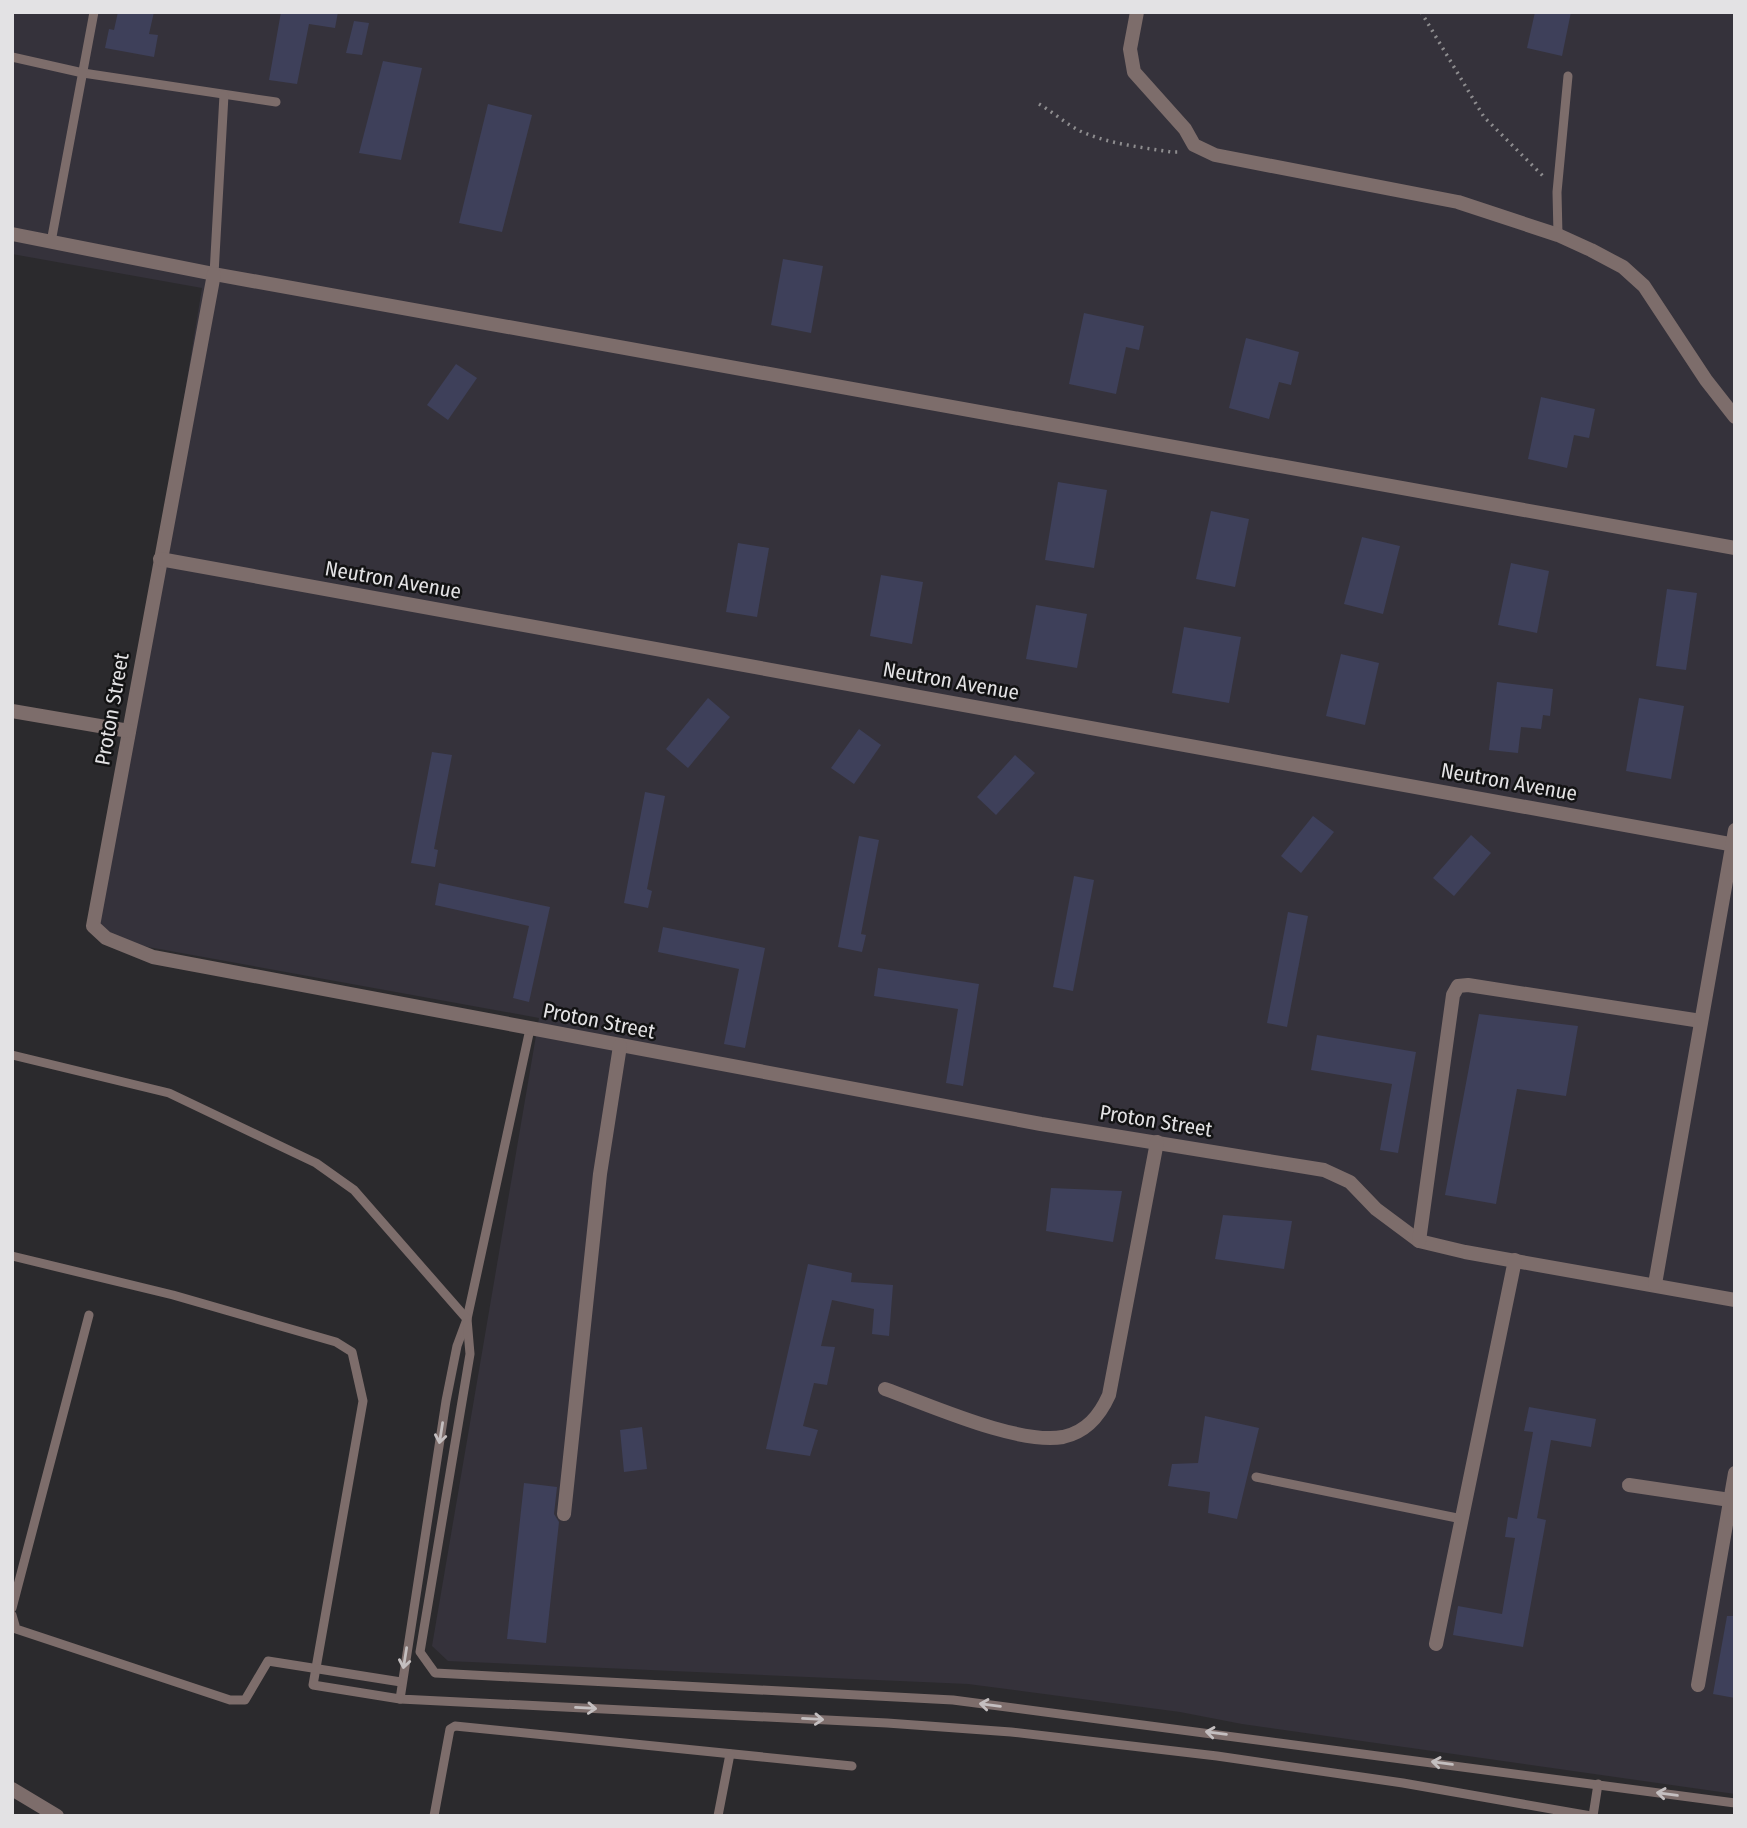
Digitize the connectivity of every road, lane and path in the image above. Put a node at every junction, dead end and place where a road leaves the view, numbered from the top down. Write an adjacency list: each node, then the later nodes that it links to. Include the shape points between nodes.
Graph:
1 (94, 12): 5 (lane)
2 (1137, 12): 10 (street, via 1130,49 1134,72)
3 (1421, 12): 11 (path, via 1484,117)
4 (12, 58): 5 (lane)
5 (83, 73): 7 (lane); 14 (lane)
6 (1568, 76): 11 (lane)
7 (224, 95): 8 (lane); 15 (lane)
8 (276, 102)
9 (1039, 104): 10 (path, via 1077,130 1110,142 1171,152)
10 (1202, 150): 13 (street, via 1458,202)
11 (1557, 192): 13 (lane)
12 (12, 234): 14 (street)
13 (1558, 234): 16 (street, via 1623,267 1644,286)
14 (51, 242): 15 (street)
15 (214, 274): 17 (street); 18 (street, Proton Street)
16 (1735, 417)
17 (1734, 545)
18 (160, 559): 20 (street, Proton Street); 21 (street, Neutron Avenue)
19 (12, 711): 20 (street)
20 (129, 731): 23 (street, Proton Street, via 93,926 106,938 153,957)
21 (1734, 839): 22 (street)
22 (1701, 1021): 27 (street, via 1458,986 1453,995); 30 (street)
23 (530, 1029): 24 (street, Proton Street); 33 (lane)
24 (620, 1046): 26 (street, Proton Street); 43 (street, via 600,1174)
25 (12, 1055): 33 (lane, via 169,1093 316,1163 354,1190)
26 (1157, 1142): 27 (street, Proton Street, via 1324,1170 1350,1182 1376,1209); 34 (street, via 1109,1395 1093,1422 1065,1437 1037,1437 1002,1431)
27 (1419, 1241): 29 (street, Proton Street)
28 (12, 1256): 48 (lane, via 173,1295 336,1342 352,1352 363,1401)
29 (1515, 1260): 30 (street, Proton Street); 44 (street)
30 (1655, 1284): 31 (street, Proton Street)
31 (1735, 1300)
32 (89, 1315): 45 (lane)
33 (467, 1319): 35 (lane); 36 (lane, via 470,1354)
34 (886, 1389)
35 (446, 1401): 36 (lane); 40 (lane, one-way to 40)
36 (461, 1403): 41 (lane)
37 (1735, 1473): 42 (street)
38 (1256, 1477): 44 (lane)
39 (1629, 1485): 42 (street)
40 (433, 1487): 41 (lane); 49 (lane, one-way to 49)
41 (448, 1489): 54 (lane, one-way to 41, via 953,1700 435,1673 420,1653)
42 (1730, 1500): 50 (street)
43 (564, 1514)
44 (1461, 1519): 47 (street)
45 (12, 1608)
46 (12, 1615): 48 (lane, via 16,1629 230,1700 245,1700 268,1661)
47 (1436, 1644)
48 (315, 1668): 49 (lane); 51 (lane, via 313,1685)
49 (401, 1682): 51 (lane)
50 (1698, 1685)
51 (400, 1699): 60 (lane, one-way to 60, via 1011,1732 1217,1756)
52 (730, 1754): 53 (lane); 58 (lane, via 455,1726 450,1729); 59 (lane)
53 (852, 1766)
54 (1598, 1784): 56 (lane, one-way to 54); 60 (lane)
55 (12, 1789): 57 (street)
56 (1735, 1803)
57 (57, 1816)
58 (434, 1816)
59 (718, 1816)
60 (1592, 1816)

